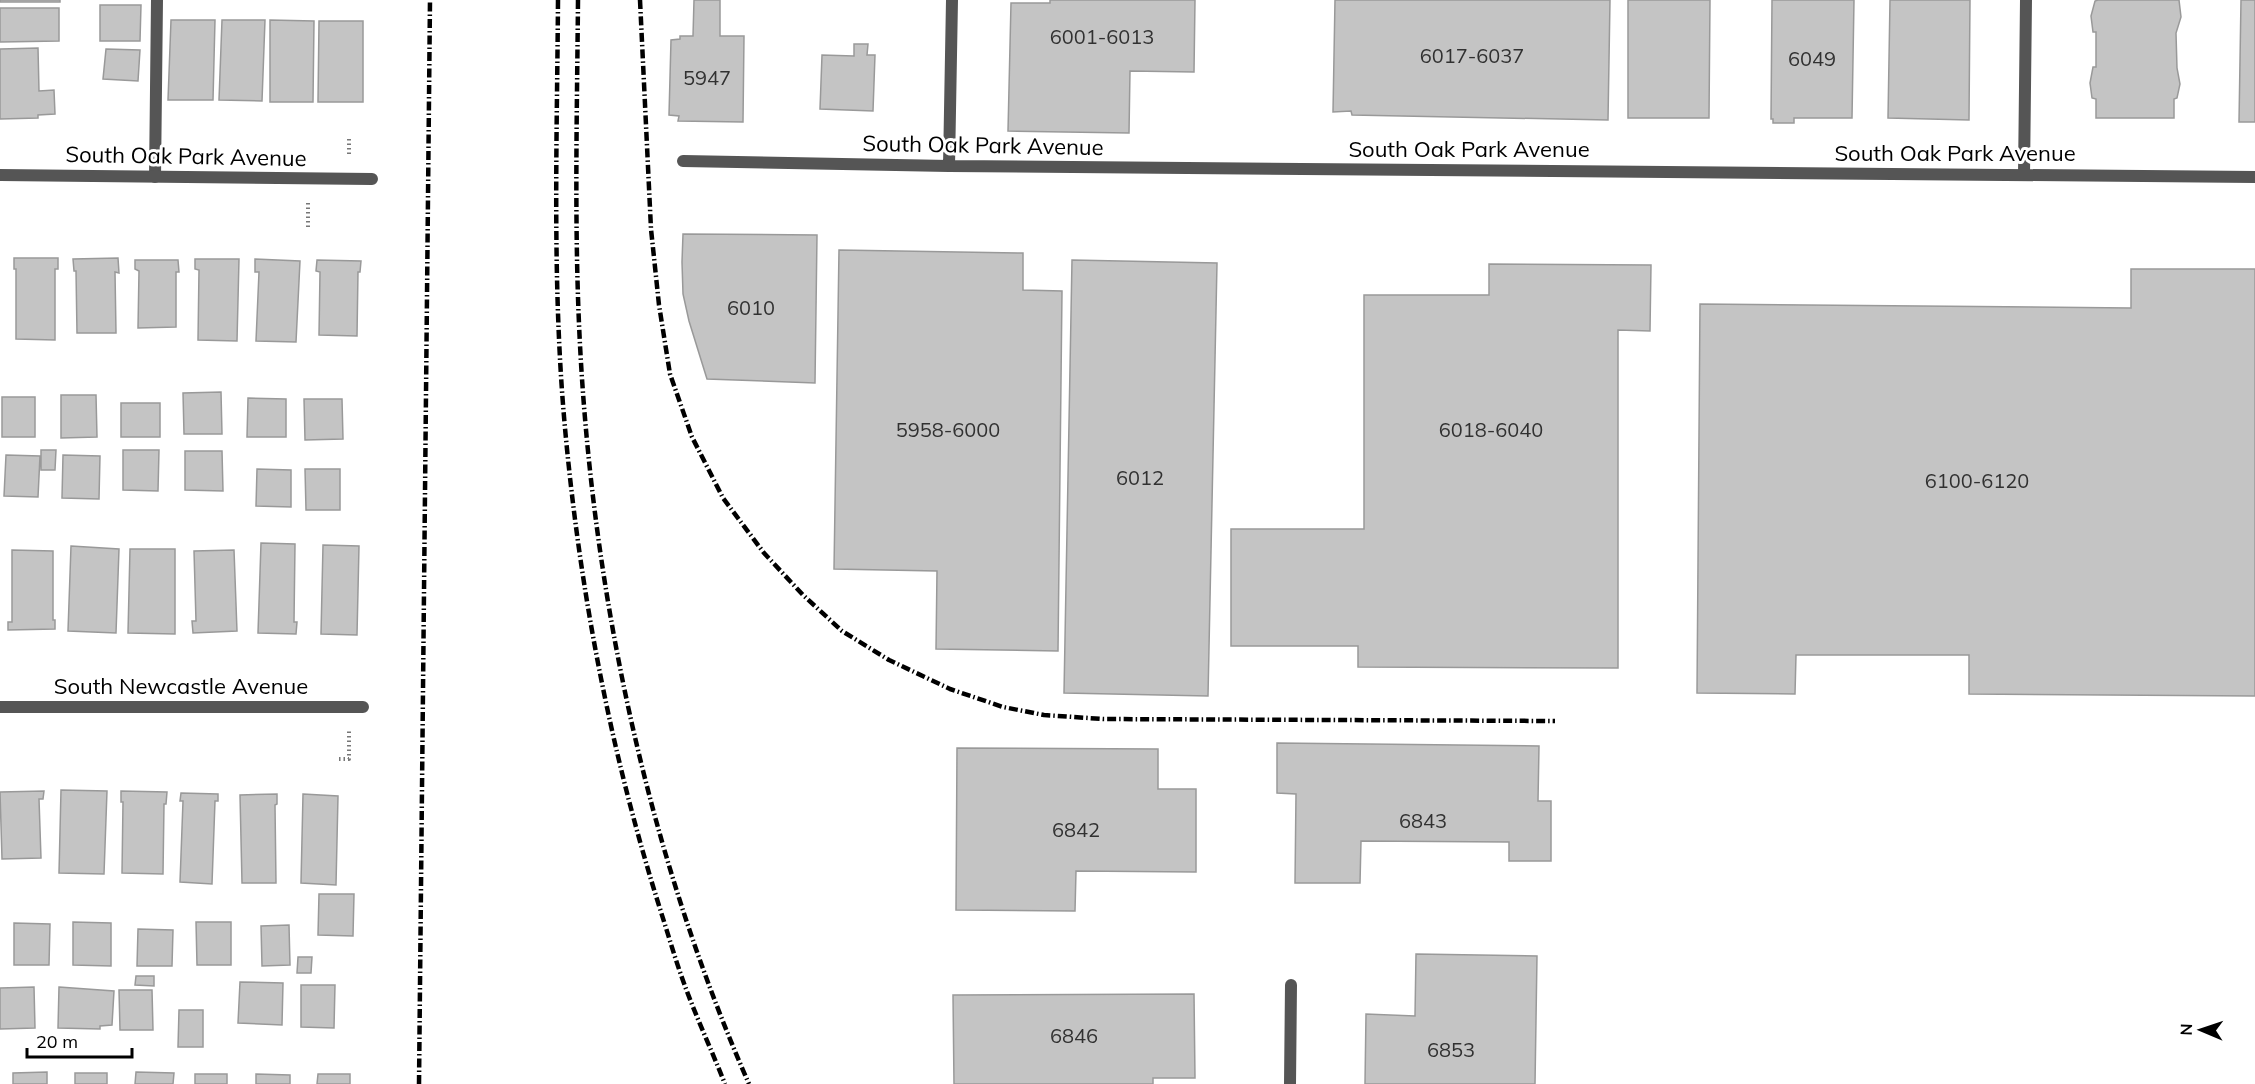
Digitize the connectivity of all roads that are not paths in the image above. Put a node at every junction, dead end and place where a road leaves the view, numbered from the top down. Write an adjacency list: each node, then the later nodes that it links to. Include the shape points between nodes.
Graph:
1 (157, 0): 8 (street)
2 (952, 0): 5 (street)
3 (2026, 0): 7 (street)
4 (683, 161): 5 (street, South Oak Park Avenue)
5 (950, 166): 7 (street, South Oak Park Avenue)
6 (0, 175): 8 (street, South Oak Park Avenue)
7 (2024, 175): 9 (street, South Oak Park Avenue)
8 (155, 177): 10 (street, South Oak Park Avenue)
9 (2255, 177)
10 (372, 179)
11 (0, 707): 12 (street, South Newcastle Avenue)
12 (363, 707)
13 (1291, 985): 14 (street)
14 (1290, 1084)

